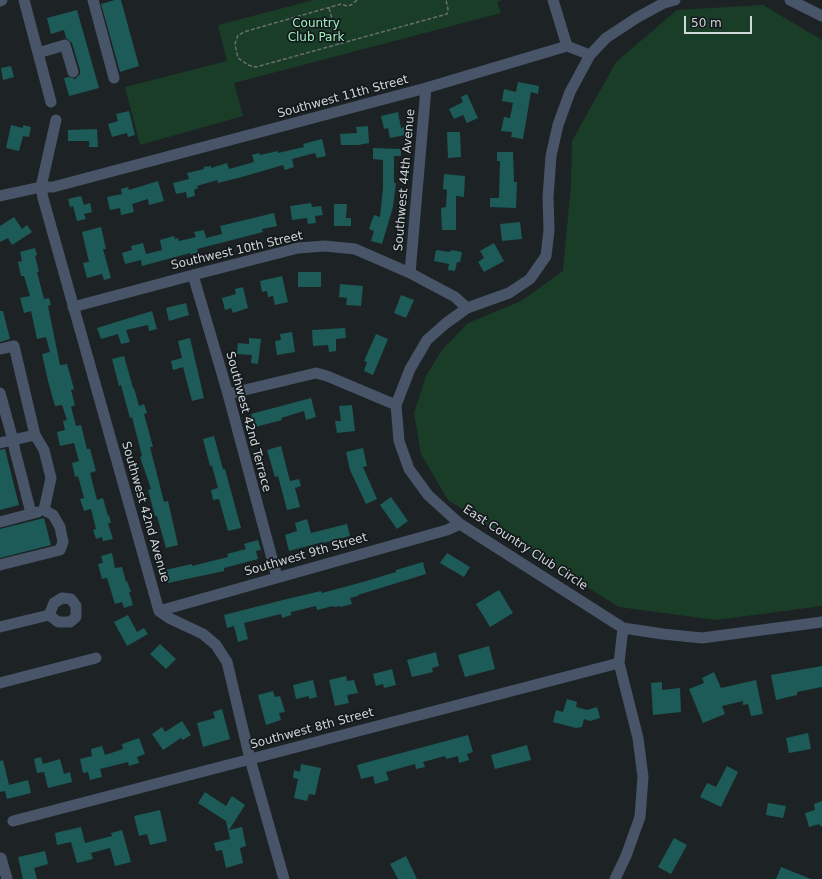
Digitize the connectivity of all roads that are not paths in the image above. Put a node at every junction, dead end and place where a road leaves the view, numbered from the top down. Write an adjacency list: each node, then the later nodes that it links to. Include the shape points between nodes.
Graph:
1 (24, 0): 9 (street)
2 (93, 0): 12 (street)
3 (553, 0): 8 (street)
4 (675, 0): 6 (street)
5 (790, 0): 7 (street)
6 (663, 2): 10 (street, via 606,38)
7 (822, 16)
8 (566, 46): 10 (street); 13 (street, Southwest 11th Street)
9 (38, 53): 11 (street, via 65,45); 14 (street)
10 (590, 55): 21 (street, East Country Club Circle, via 570,92 558,125 551,156 546,256 530,279 509,294)
11 (73, 72)
12 (114, 78)
13 (426, 88): 16 (street, Southwest 11th Street, via 53,187); 18 (street, Southwest 44th Avenue)
14 (51, 102)
15 (56, 120): 16 (street, Southwest 42nd Avenue)
16 (41, 187): 17 (street, Southwest 11th Street); 20 (street, Southwest 42nd Avenue)
17 (0, 196)
18 (410, 273): 19 (street, Southwest 10th Street, via 355,249 325,246 298,248); 21 (street, Southwest 10th Street, via 455,297)
19 (193, 275): 20 (street, Southwest 10th Street); 24 (street, Southwest 42nd Terrace)
20 (73, 307): 35 (street, Southwest 42nd Avenue)
21 (467, 308): 25 (street, East Country Club Circle, via 427,340 410,368)
22 (0, 349): 26 (street, via 14,346)
23 (0, 393): 27 (street)
24 (228, 394): 25 (street, via 316,373); 34 (street, Southwest 42nd Terrace)
25 (396, 405): 32 (street, East Country Club Circle, via 399,441 409,469 428,495)
26 (35, 435): 27 (street); 29 (street, via 44,450 51,478)
27 (13, 440): 28 (street); 30 (street)
28 (0, 443)
29 (44, 510): 30 (street); 33 (street, via 53,515 60,527 63,542 60,550)
30 (31, 513): 31 (street)
31 (0, 522)
32 (460, 524): 34 (street, Southwest 9th Street, via 447,530); 39 (street, East Country Club Circle)
33 (0, 565)
34 (277, 577): 35 (street, Southwest 9th Street)
35 (159, 611): 43 (street, via 203,634 216,645 227,662)
36 (49, 615): 38 (street)
37 (822, 622): 39 (street, East Country Club Circle, via 702,638)
38 (0, 627)
39 (623, 628): 41 (street)
40 (96, 658): 42 (street)
41 (619, 663): 43 (street, Southwest 8th Street); 48 (street, via 638,738 643,777 640,817)
42 (0, 683)
43 (250, 759): 44 (street, Southwest 8th Street); 47 (street)
44 (12, 821)
45 (0, 857): 46 (street)
46 (7, 879)
47 (284, 879)
48 (615, 879)

